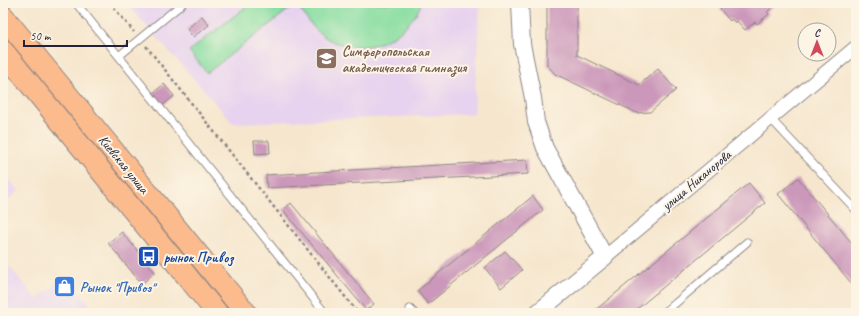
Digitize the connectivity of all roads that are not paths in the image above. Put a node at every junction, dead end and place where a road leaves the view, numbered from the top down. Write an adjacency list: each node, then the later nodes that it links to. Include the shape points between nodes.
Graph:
1 (76, 3): 7 (lane)
2 (183, 3): 7 (lane)
3 (520, 3): 11 (street, via 522,44 536,122 545,148)
4 (3, 16): 13 (main road, Киевская улица)
5 (856, 47): 8 (street, улица Никанорова)
6 (3, 51): 12 (main road, Киевская улица)
7 (119, 56): 14 (lane)
8 (770, 118): 9 (lane); 11 (street, улица Никанорова)
9 (856, 210)
10 (747, 242): 16 (lane)
11 (605, 257): 15 (street, улица Никанорова)
12 (217, 313)
13 (246, 313)
14 (325, 313)
15 (537, 313)
16 (664, 313)

